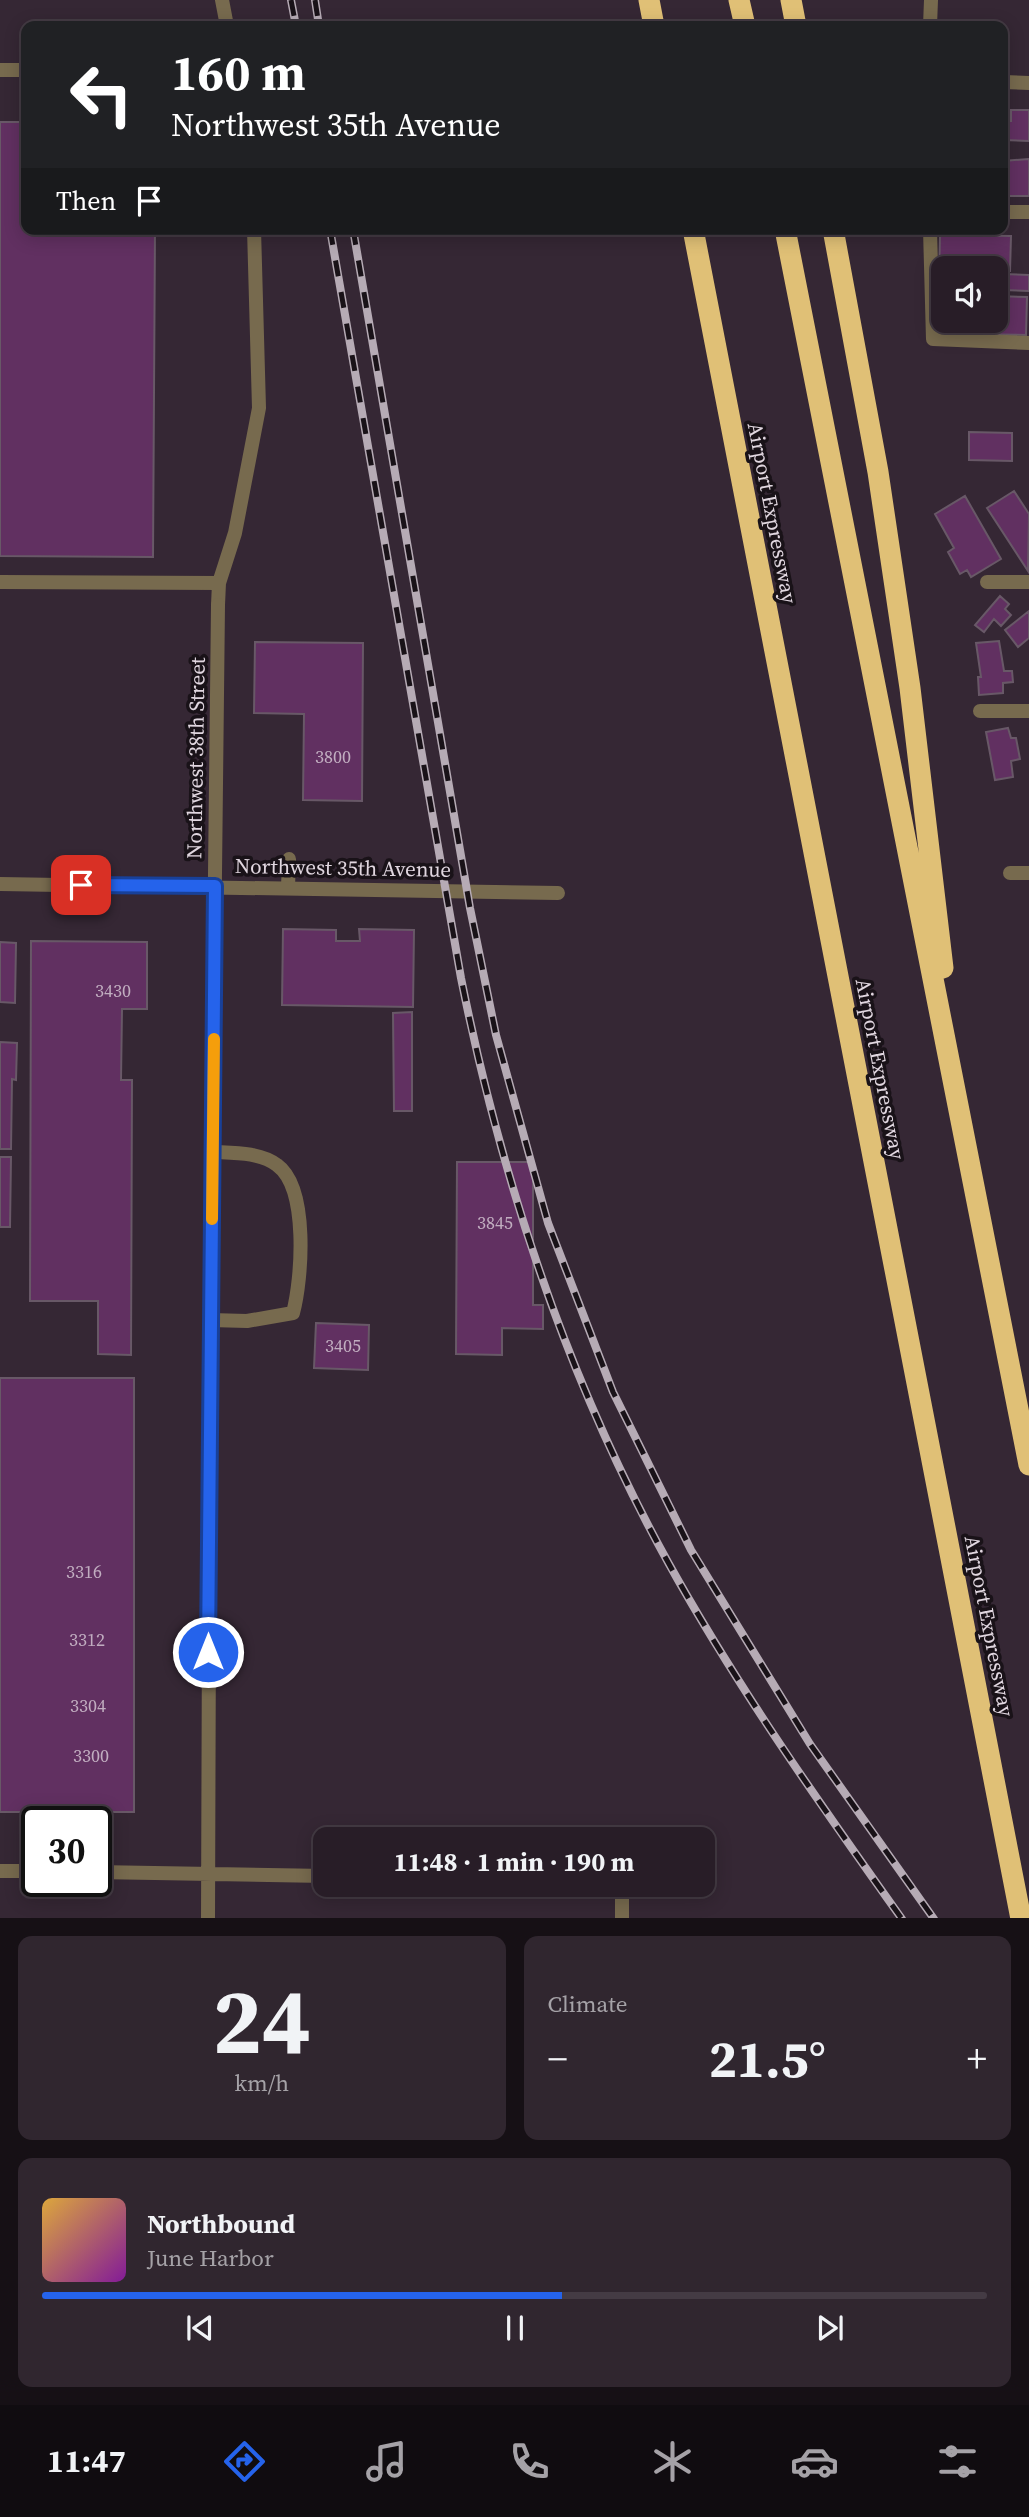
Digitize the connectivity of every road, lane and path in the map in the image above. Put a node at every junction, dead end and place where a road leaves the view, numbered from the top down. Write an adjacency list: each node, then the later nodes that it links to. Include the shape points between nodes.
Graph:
1 (222, 0): 6 (street)
2 (649, 0): 7 (highway)
3 (739, 0): 8 (highway)
4 (791, 0): 9 (highway)
5 (931, 0): 10 (street)
6 (226, 21)
7 (653, 21)
8 (744, 21)
9 (795, 21)
10 (930, 21)
11 (0, 70): 12 (street)
12 (21, 71)
13 (1008, 82): 14 (street)
14 (1029, 83)
15 (1008, 212): 16 (street)
16 (1029, 212)
17 (254, 235): 26 (street, Northwest 38th Street, via 258,408 235,533)
18 (694, 235): 48 (highway, Airport Expressway)
19 (786, 235): 36 (highway)
20 (834, 235): 36 (highway, via 878,472 904,648)
21 (930, 235): 22 (street, via 933,339)
22 (1029, 342)
23 (0, 582): 26 (street)
24 (987, 582): 25 (street)
25 (1029, 582)
26 (219, 583): 33 (street, Northwest 38th Street)
27 (980, 710): 28 (street)
28 (1029, 711)
29 (289, 859): 34 (street)
30 (1010, 873): 31 (street)
31 (1029, 873)
32 (0, 884): 33 (street, Northwest 35th Avenue)
33 (215, 886): 34 (street, Northwest 35th Avenue); 37 (street, Northwest 38th Street)
34 (288, 887): 35 (street, Northwest 35th Avenue)
35 (558, 893)
36 (963, 1133): 39 (highway)
37 (213, 1152): 38 (street, Northwest 38th Street); 38 (street, via 245,1153 276,1164 287,1177 297,1206 300,1238 293,1312 247,1321)
38 (210, 1320): 43 (street, Northwest 38th Street)
39 (1029, 1465)
40 (0, 1871): 41 (street)
41 (21, 1871)
42 (112, 1872): 43 (street)
43 (207, 1874): 44 (street); 46 (street, Northwest 38th Street)
44 (313, 1876)
45 (622, 1897): 47 (street)
46 (208, 1918)
47 (622, 1918)
48 (1021, 1918)

